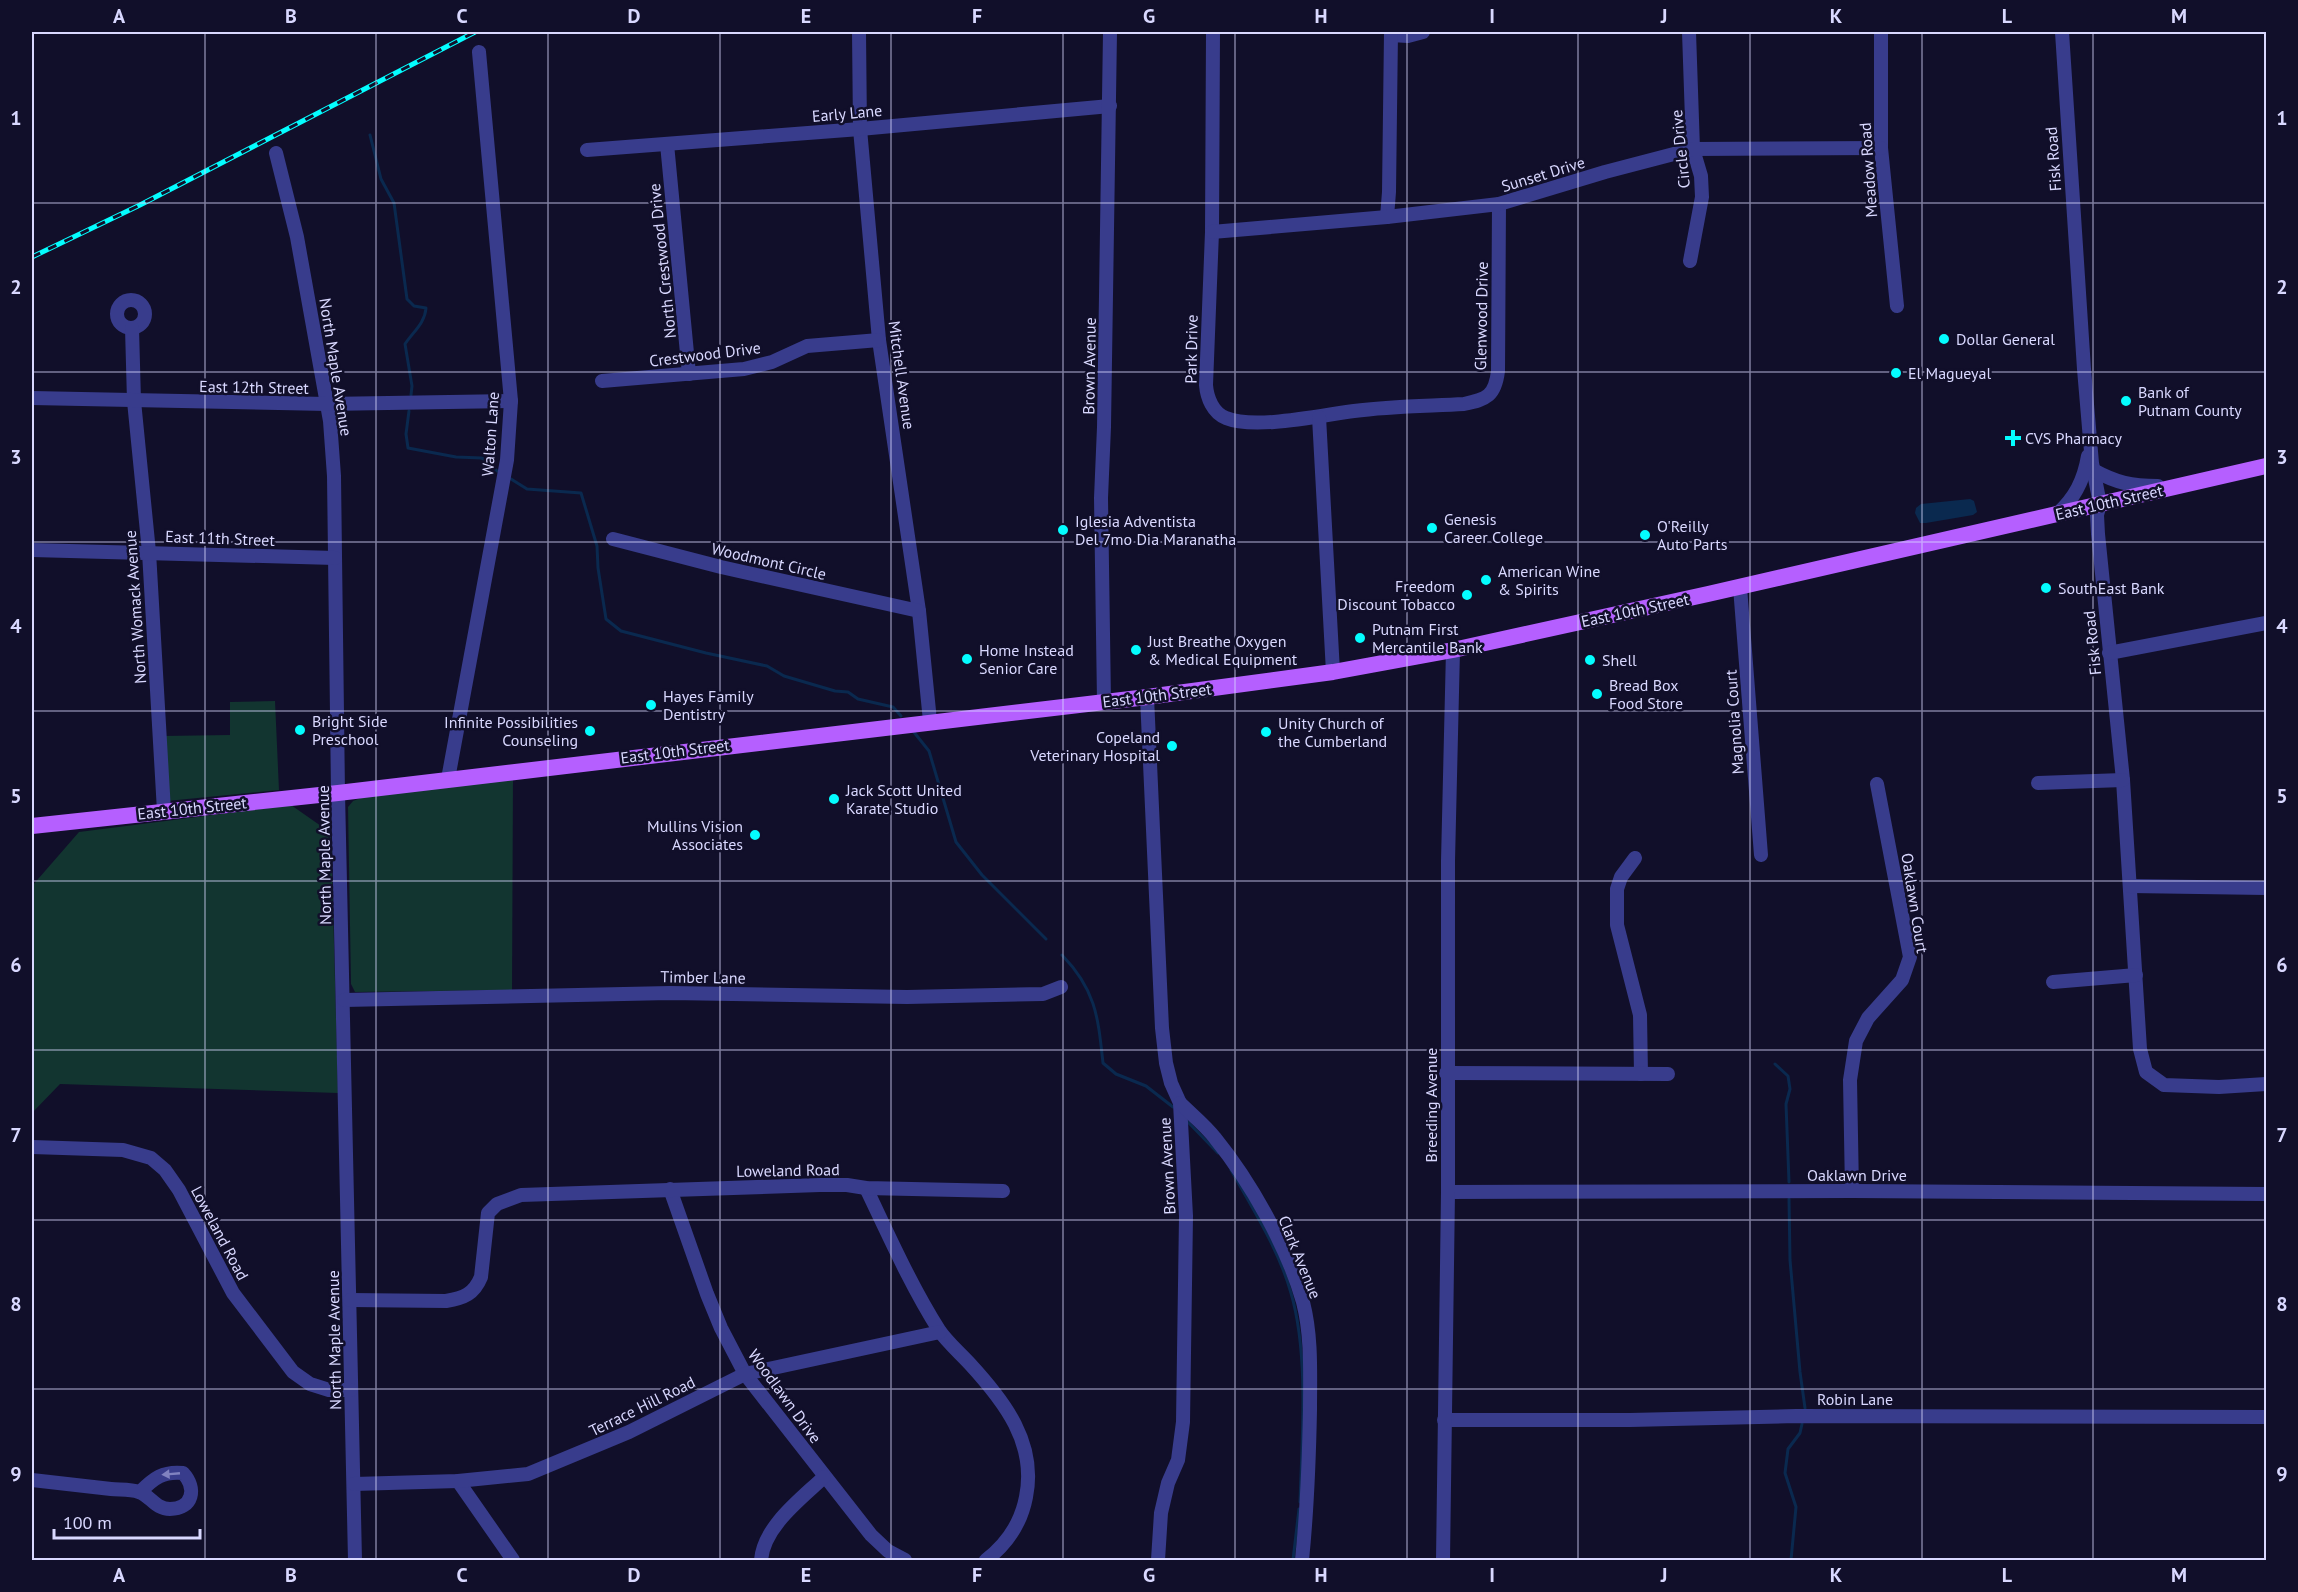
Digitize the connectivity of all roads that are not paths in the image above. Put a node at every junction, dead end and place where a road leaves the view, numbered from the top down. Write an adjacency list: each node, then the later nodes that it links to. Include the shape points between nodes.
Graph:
1 (859, 32): 11 (street, Mitchell Avenue)
2 (1110, 32): 10 (street, Brown Avenue)
3 (1213, 32): 19 (street, Park Drive)
4 (1423, 32): 8 (street, via 1408,36)
5 (1689, 32): 14 (street, Circle Drive)
6 (1881, 32): 13 (street, Meadow Road)
7 (2062, 32): 31 (street, Fisk Road)
8 (1391, 33): 18 (street)
9 (479, 52): 28 (street, Walton Lane)
10 (1110, 106): 11 (street, Early Lane); 48 (street, Brown Avenue, via 1101,498)
11 (860, 129): 12 (street, Early Lane); 23 (street, Mitchell Avenue)
12 (667, 144): 15 (street, Early Lane); 24 (street, North Crestwood Drive)
13 (1881, 148): 14 (street, Sunset Drive); 21 (street, Meadow Road)
14 (1693, 149): 17 (street, Sunset Drive); 20 (street, Circle Drive, via 1702,197)
15 (587, 150)
16 (276, 153): 29 (street, North Maple Avenue, via 297,237)
17 (1499, 204): 18 (street, Sunset Drive); 30 (street, Glenwood Drive, via 1498,371 1490,395 1464,404)
18 (1387, 217): 19 (street, Sunset Drive)
19 (1212, 232): 30 (street, Park Drive, via 1207,397 1224,417 1243,423)
20 (1690, 261)
21 (1897, 306)
22 (132, 328): 27 (street, North Womack Avenue)
23 (879, 340): 24 (street, Crestwood Drive, via 807,346 772,363); 42 (street, Mitchell Avenue)
24 (689, 374): 25 (street, Crestwood Drive)
25 (602, 381)
26 (32, 398): 27 (street, East 12th Street)
27 (134, 401): 29 (street, East 12th Street); 39 (street, North Womack Avenue)
28 (511, 401): 29 (street, East 12th Street); 50 (street, Walton Lane, via 507,460)
29 (327, 404): 40 (street, North Maple Avenue, via 334,476)
30 (1318, 417): 46 (street)
31 (2090, 440): 33 (street, Fisk Road); 36 (street, via 2081,482 2070,502)
32 (2266, 466): 34 (main road, East 10th Street)
33 (2094, 470): 34 (street, via 2132,486); 35 (street, Fisk Road)
34 (2181, 486): 35 (main road, East 10th Street)
35 (2100, 504): 36 (main road, East 10th Street); 45 (street, Fisk Road, via 2098,534)
36 (2057, 514): 41 (main road, East 10th Street)
37 (613, 539): 42 (street, Woodmont Circle)
38 (32, 550): 39 (street, East 11th Street)
39 (149, 552): 40 (street, East 11th Street); 55 (street, North Womack Avenue)
40 (335, 558): 54 (street, North Maple Avenue)
41 (1740, 587): 44 (main road, East 10th Street); 57 (street, Magnolia Court)
42 (919, 611): 49 (street, Mitchell Avenue)
43 (2266, 623): 45 (street)
44 (1453, 650): 46 (main road, East 10th Street); 65 (street, Breeding Avenue)
45 (2109, 653): 51 (street, Fisk Road)
46 (1333, 672): 47 (main road, East 10th Street)
47 (1147, 697): 48 (main road, East 10th Street); 69 (street, Brown Avenue, via 1162,1028 1166,1063)
48 (1104, 701): 49 (main road, East 10th Street)
49 (930, 721): 50 (main road, East 10th Street)
50 (448, 779): 54 (main road, East 10th Street)
51 (2123, 780): 52 (street); 59 (street, Fisk Road)
52 (2038, 783)
53 (1877, 784): 74 (street, Oaklawn Court, via 1910,957 1902,980 1868,1017 1856,1041 1850,1080)
54 (338, 793): 55 (main road, East 10th Street); 64 (street, North Maple Avenue)
55 (164, 811): 56 (main road, East 10th Street)
56 (32, 828)
57 (1761, 855)
58 (1635, 858): 66 (street, via 1617,889 1617,925 1640,1015)
59 (2130, 886): 60 (street); 61 (street, Fisk Road)
60 (2266, 888)
61 (2136, 975): 62 (street); 68 (street, Fisk Road, via 2140,1049 2146,1072 2164,1085)
62 (2053, 982)
63 (1061, 987): 64 (street, Timber Lane, via 1043,994 918,997 670,993)
64 (344, 1000): 77 (street, North Maple Avenue)
65 (1446, 1073): 66 (street); 75 (street, Breeding Avenue)
66 (1641, 1074): 67 (street)
67 (1668, 1074)
68 (2266, 1084)
69 (1180, 1103): 93 (street, Brown Avenue, via 1186,1216 1184,1422 1178,1460 1161,1513); 94 (street, Clark Avenue, via 1214,1135 1241,1173 1266,1214 1302,1301 1310,1367)
70 (32, 1147): 80 (street, Loweland Road, via 123,1150 151,1158 179,1190 233,1293 293,1372 310,1384 329,1390)
71 (866, 1188): 72 (street, Loweland Road, via 820,1185); 73 (street, Loweland Road); 78 (street)
72 (670, 1189): 77 (street, Loweland Road, via 509,1198 488,1213 481,1277 470,1294 446,1300); 79 (street, Woodlawn Drive, via 714,1311)
73 (1003, 1191)
74 (1852, 1191): 75 (street, Oaklawn Drive); 76 (street, Oaklawn Drive)
75 (1448, 1192): 82 (street, Breeding Avenue)
76 (2266, 1194)
77 (350, 1300): 80 (street, North Maple Avenue)
78 (940, 1332): 79 (street, Terrace Hill Road); 92 (street, via 1007,1410 1021,1434 1027,1460 1024,1508 1014,1531)
79 (745, 1374): 83 (street, Woodlawn Drive); 85 (street, Terrace Hill Road, via 629,1432 528,1474)
80 (351, 1390): 86 (street, North Maple Avenue)
81 (2266, 1417): 82 (street, Robin Lane)
82 (1444, 1420): 95 (street, Breeding Avenue)
83 (824, 1477): 90 (street, via 778,1523 764,1545); 91 (street, Woodlawn Drive, via 871,1535)
84 (32, 1480): 87 (street)
85 (458, 1481): 86 (street, Terrace Hill Road); 89 (street)
86 (354, 1484): 88 (street, North Maple Avenue)
87 (140, 1492)
88 (355, 1560)
89 (513, 1560)
90 (761, 1560)
91 (905, 1560)
92 (986, 1560)
93 (1158, 1560)
94 (1302, 1560)
95 (1443, 1560)

